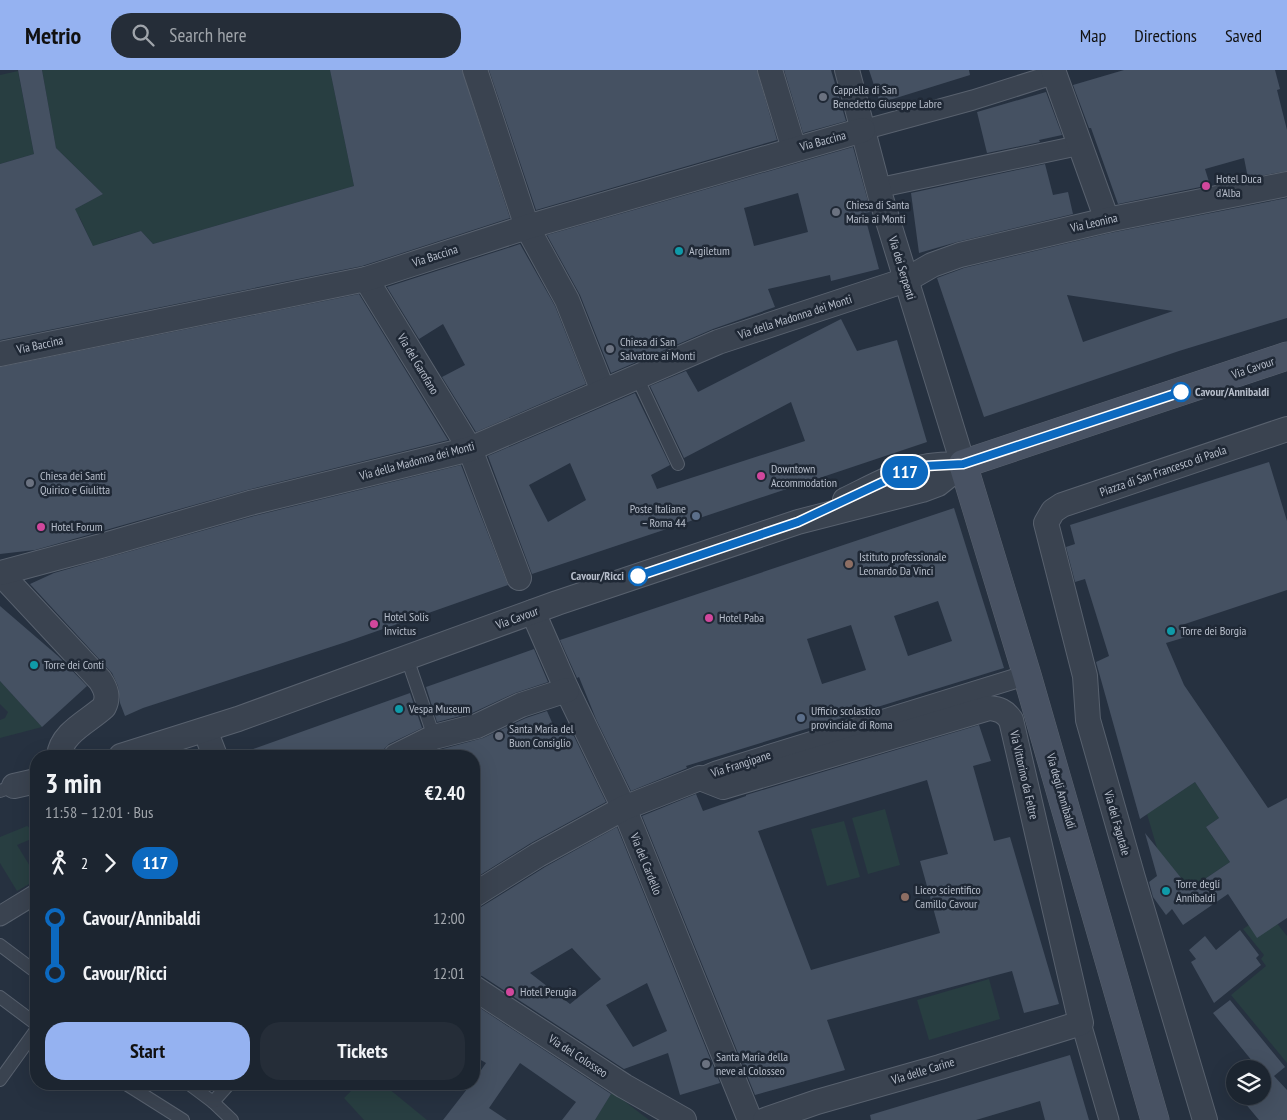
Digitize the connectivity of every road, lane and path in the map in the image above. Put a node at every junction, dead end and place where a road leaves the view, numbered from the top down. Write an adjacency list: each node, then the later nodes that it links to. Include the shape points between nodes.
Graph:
1 (475, 70): 11 (street)
2 (770, 70): 7 (street)
3 (847, 70): 5 (street, Via dei Serpenti)
4 (1059, 71): 5 (street, via 973,100); 6 (street)
5 (863, 130): 7 (street, Via Baccina); 9 (street, Via dei Serpenti)
6 (1081, 145): 9 (street); 10 (street)
7 (794, 149): 11 (street, Via Baccina)
8 (1287, 184): 10 (street, Via Leonina)
9 (878, 188): 13 (street, Via dei Serpenti)
10 (1107, 220): 13 (street, Via Leonina, via 960,255 932,265)
11 (527, 227): 12 (street, Via Baccina); 17 (street, via 567,300)
12 (366, 279): 14 (street, Via Baccina); 19 (street, Via del Garofano)
13 (906, 280): 16 (street, Via della Madonna dei Monti, via 718,342); 21 (street, Via dei Serpenti)
14 (0, 354)
15 (1287, 356): 21 (main road, Via Cavour)
16 (636, 376): 17 (street, Via della Madonna dei Monti); 20 (lane)
17 (603, 391): 19 (street, Via della Madonna dei Monti)
18 (1287, 429): 22 (street, Piazza di San Francesco di Paola, via 1062,505 1053,511)
19 (470, 449): 23 (street, Via della Madonna dei Monti, via 250,503); 24 (street, Via del Garofano)
20 (678, 464)
21 (963, 464): 25 (street, Via Cavour, via 938,484 922,490 798,522); 27 (main road, Via degli Annibaldi)
22 (1046, 523): 59 (street, Via del Fagutale, via 1085,676 1088,720)
23 (0, 573): 31 (street, via 100,680 106,693 104,707 65,740)
24 (519, 578)
25 (533, 612): 26 (street, Via Cavour); 28 (street, Via del Cardello)
26 (407, 658): 29 (street, Via Cavour); 30 (lane)
27 (1027, 676): 35 (street, Via Frangipane); 58 (main road, Via degli Annibaldi)
28 (567, 690): 30 (street, via 477,726); 36 (street, Via del Cardello)
29 (205, 730): 32 (street, Via Cavour); 33 (street)
30 (434, 738): 34 (street)
31 (60, 750)
32 (140, 750)
33 (213, 750)
34 (409, 750)
35 (700, 778): 36 (street, Via Frangipane); 45 (street, Via Vittorino da Feltre, via 723,787 989,708 1002,710 1011,720)
36 (624, 808): 37 (street, Via Frangipane, via 538,854); 55 (street, Via del Cardello)
37 (480, 891)
38 (30, 898): 39 (street)
39 (0, 916)
40 (0, 945): 41 (lane)
41 (30, 968)
42 (480, 992): 54 (street, Via del Colosseo, via 624,1086)
43 (0, 997): 44 (lane)
44 (30, 1020)
45 (1082, 1023): 56 (street, Via delle Carine); 57 (street, Via Vittorino da Feltre)
46 (30, 1038): 47 (lane)
47 (0, 1080)
48 (136, 1090): 52 (lane)
49 (197, 1090): 51 (lane)
50 (224, 1090): 51 (lane)
51 (213, 1102): 53 (lane)
52 (183, 1120)
53 (232, 1120)
54 (684, 1120)
55 (750, 1120)
56 (765, 1120)
57 (1109, 1120)
58 (1155, 1120)
59 (1204, 1120)

